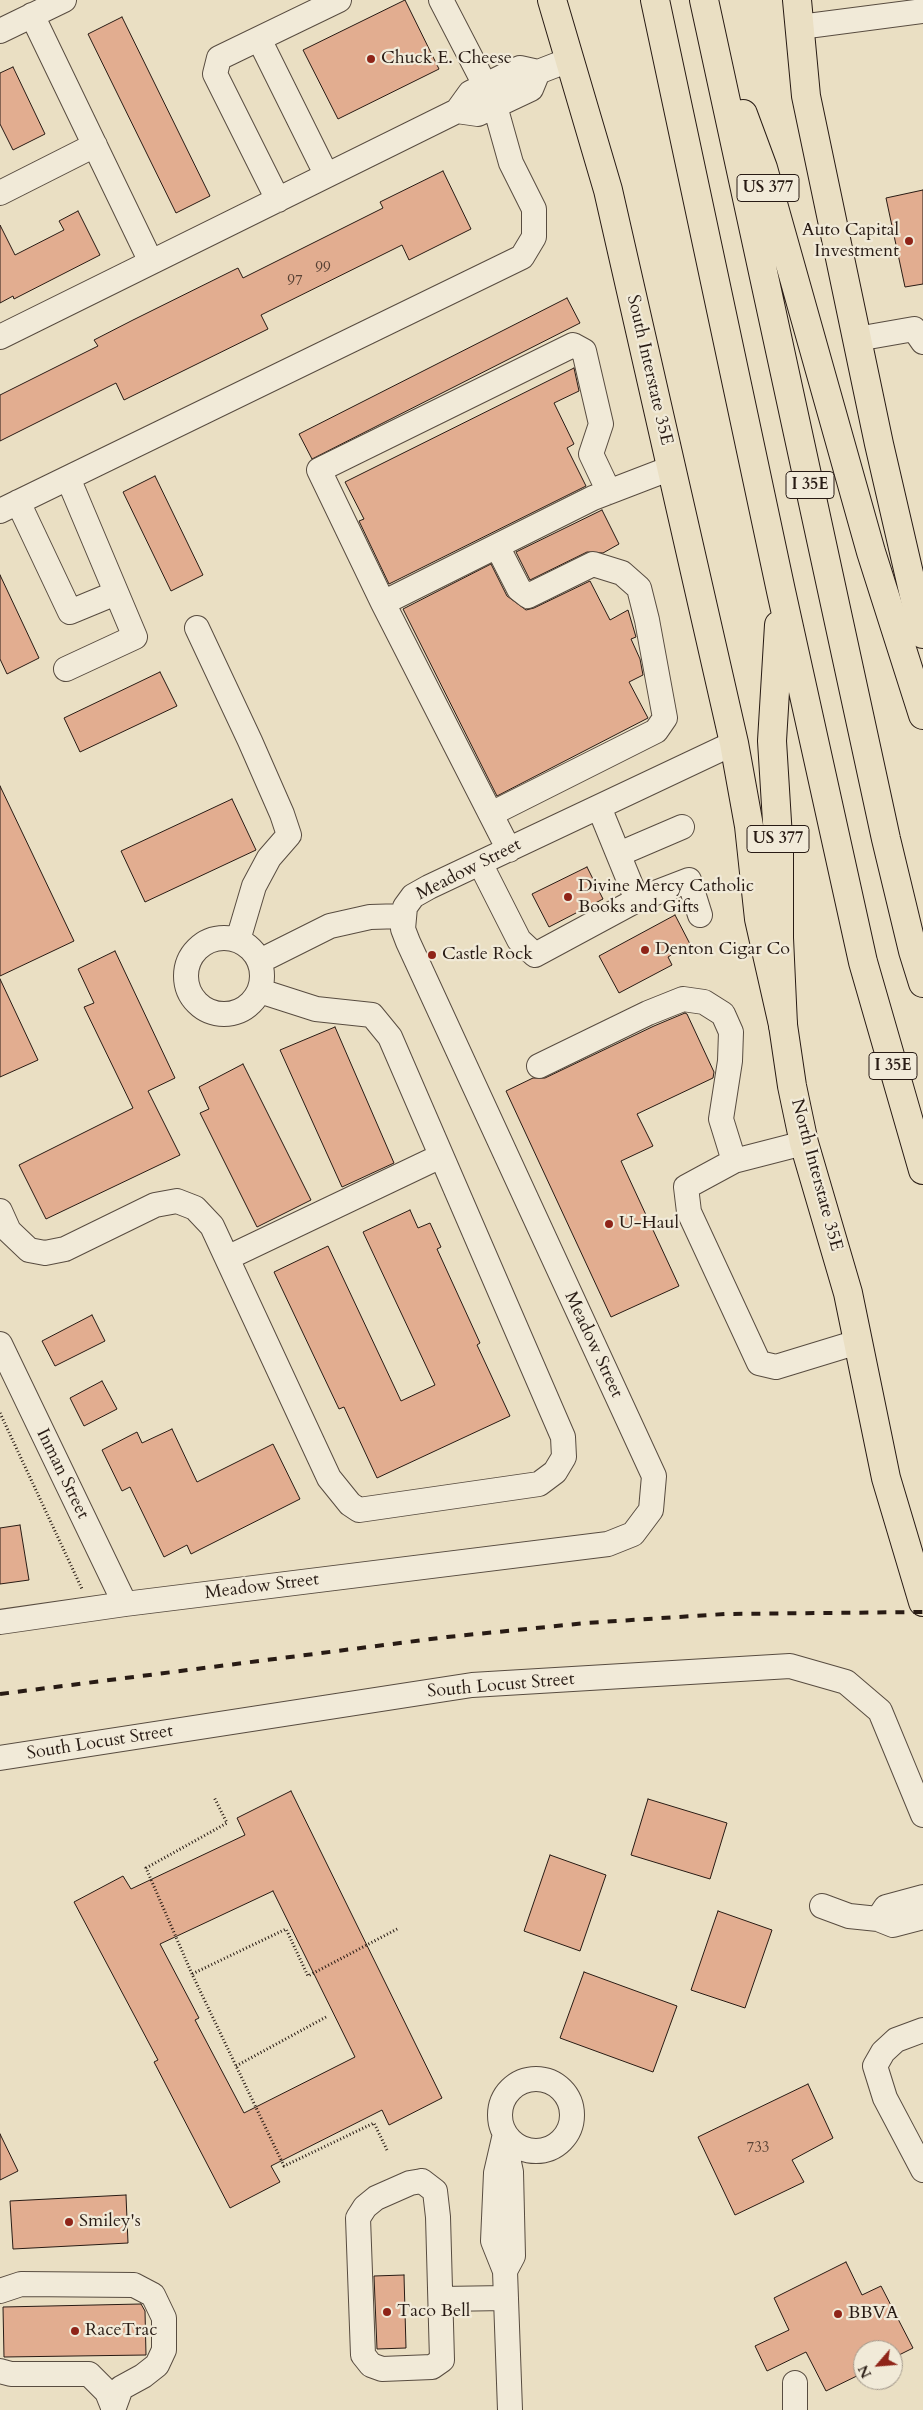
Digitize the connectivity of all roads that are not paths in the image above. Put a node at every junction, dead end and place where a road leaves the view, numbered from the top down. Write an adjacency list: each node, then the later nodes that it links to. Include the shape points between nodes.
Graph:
1 (64, 0): 9 (street)
2 (339, 0): 12 (street)
3 (441, 0): 14 (street)
4 (552, 0): 13 (main road, South Interstate 35E)
5 (655, 0): 28 (main road, I 35E)
6 (797, 0): 10 (main road)
7 (706, 9): 34 (main road, US 377, via 762,168 871,552); 47 (main road, I 35E, via 886,839)
8 (923, 11): 10 (street)
9 (32, 15): 11 (street); 15 (street)
10 (800, 27): 22 (main road, via 806,96)
11 (0, 31)
12 (259, 39): 16 (street); 18 (street, via 219,58 215,74)
13 (569, 60): 14 (street, via 538,72 531,90); 23 (main road, South Interstate 35E, via 608,190)
14 (490, 95): 16 (street, via 478,114 457,111); 24 (street, via 511,162 534,209 534,237 522,257)
15 (95, 145): 17 (street); 19 (street)
16 (326, 174): 18 (street)
17 (0, 193)
18 (278, 200): 19 (street)
19 (151, 262): 21 (street)
20 (920, 332): 22 (street)
21 (0, 337)
22 (857, 339): 32 (main road)
23 (671, 468): 25 (street); 35 (main road, South Interstate 35E)
24 (68, 478): 26 (street); 29 (street)
25 (609, 492): 27 (street); 30 (street, via 591,454 601,424 584,351 573,345 319,470)
26 (9, 507): 29 (street, via 70,612)
27 (497, 546): 30 (street); 37 (street, via 519,589 528,596 593,564 622,574 639,588 665,718 656,731)
28 (781, 591): 49 (main road, US 377, via 772,741 779,854); 54 (main road, I 35E, via 863,962)
29 (116, 593): 33 (street, via 135,637)
30 (383, 603): 37 (street)
31 (197, 628): 45 (street, via 282,814 288,835 269,858 254,886)
32 (923, 634)
33 (66, 669)
34 (923, 715)
35 (734, 743): 36 (street, Meadow Street); 49 (main road, North Interstate 35E, via 749,826 759,919)
36 (599, 807): 39 (street, Meadow Street); 40 (street)
37 (491, 814): 39 (street)
38 (682, 827): 40 (street)
39 (509, 850): 41 (street, Meadow Street)
40 (619, 854): 42 (street)
41 (480, 863): 42 (street, via 519,940 535,955); 44 (street, Meadow Street, via 413,896)
42 (637, 900): 43 (street, via 689,880)
43 (700, 915)
44 (403, 916): 46 (street, via 330,926); 60 (street, Meadow Street, via 403,930 408,942 654,1476 651,1510 634,1534 608,1544)
45 (238, 940): 46 (street, via 251,948); 48 (street, via 223,937 209,940 196,949 188,962 185,976 188,991 196,1004 209,1012 224,1015 239,1012 251,1004)
46 (260, 962): 48 (street, via 263,976)
47 (923, 982)
48 (260, 991): 52 (street, via 316,1008 372,1015 390,1037)
49 (783, 1025): 51 (main road, North Interstate 35E / US 377)
50 (539, 1066): 53 (street, via 648,1012 683,999 704,1002 723,1014 731,1032 722,1120)
51 (804, 1143): 53 (street); 58 (main road, North Interstate 35E / US 377)
52 (441, 1156): 56 (street); 56 (street, via 563,1437 564,1457 555,1472 539,1484 358,1510 329,1478)
53 (734, 1161): 58 (street, via 686,1187 689,1212 759,1363 776,1367 848,1345)
54 (923, 1170)
55 (0, 1211): 56 (street, via 9,1230 29,1250 45,1253 65,1249 155,1205 177,1201 195,1208 212,1226)
56 (227, 1258)
57 (0, 1344): 60 (street, Inman Street)
58 (860, 1345): 59 (main road, North Interstate 35E / US 377, via 886,1478)
59 (923, 1602)
60 (125, 1604): 61 (street, Meadow Street)
61 (0, 1622)
62 (0, 1758): 63 (street, South Locust Street, via 472,1685 790,1666 846,1682 880,1712)
63 (923, 1815)
64 (923, 1897): 67 (street, via 886,1907)
65 (822, 1906): 67 (street, via 849,1916)
66 (923, 1917): 67 (street, via 893,1925)
67 (878, 1919)
68 (923, 2030): 70 (street, via 896,2040 883,2052 875,2066 886,2098)
69 (505, 2134): 72 (street, via 496,2172 493,2241 505,2271)
70 (923, 2170)
71 (0, 2291): 76 (street, via 22,2284 134,2284 153,2295 164,2318 164,2350 157,2365 121,2388)
72 (506, 2298): 73 (street); 77 (street)
73 (441, 2299): 73 (street, via 435,2191 422,2181 376,2198 358,2218 363,2355 371,2365 382,2369 432,2367 442,2360)
74 (0, 2371): 76 (street, via 11,2374 89,2374 107,2392)
75 (795, 2383): 78 (street)
76 (113, 2408)
77 (510, 2410)
78 (795, 2410)

